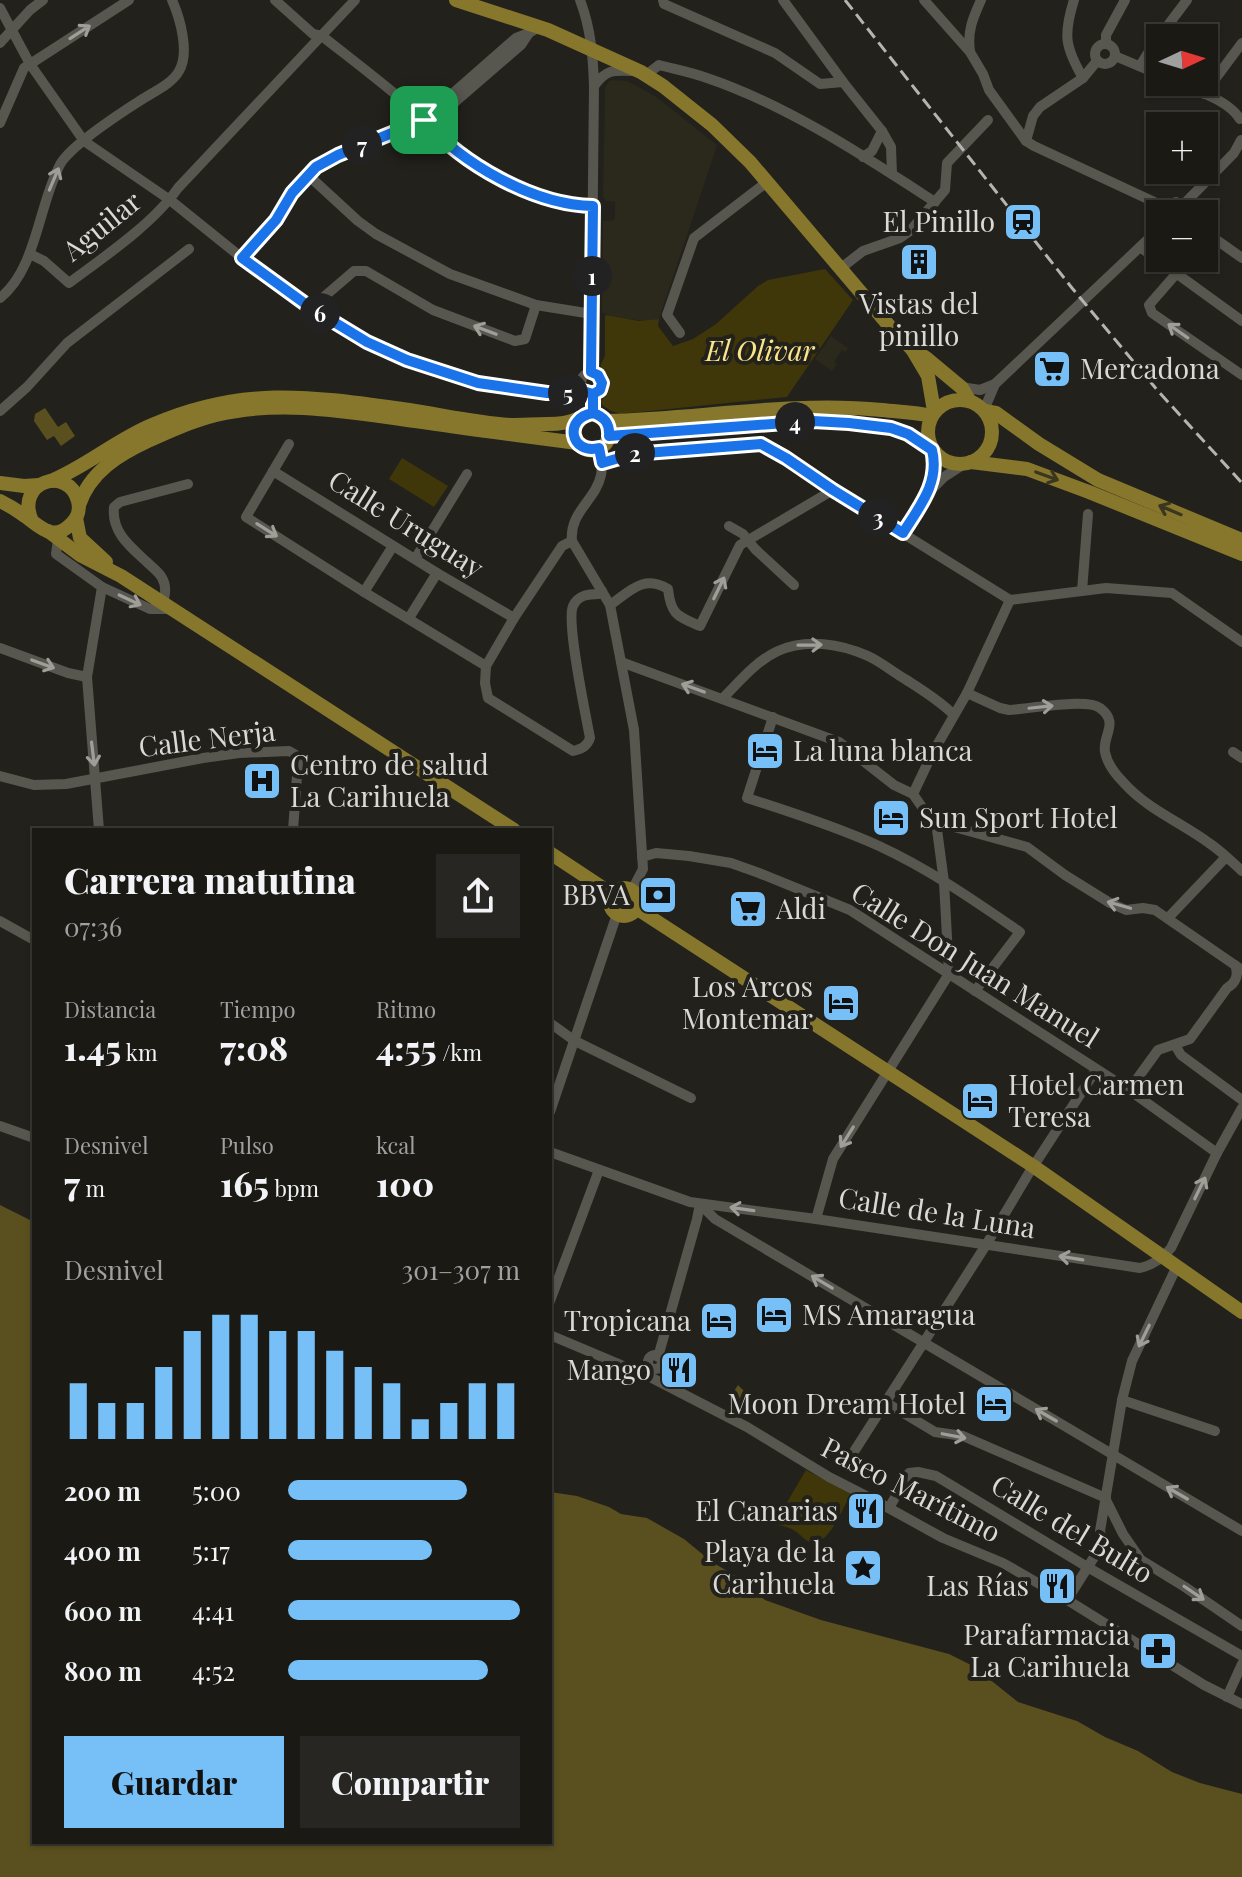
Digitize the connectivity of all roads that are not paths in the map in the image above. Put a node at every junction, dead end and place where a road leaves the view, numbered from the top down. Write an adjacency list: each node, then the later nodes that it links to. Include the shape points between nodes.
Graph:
1 (43, 0): 18 (street)
2 (129, 0): 28 (street, one-way to 2)
3 (172, 0): 43 (street, via 184,44 181,69)
4 (275, 0): 20 (street)
5 (355, 0): 20 (street)
6 (456, 0): 19 (main road)
7 (580, 0): 24 (street)
8 (663, 0): 34 (street, via 775,53 820,84)
9 (783, 0): 34 (street)
10 (924, 0): 17 (street)
11 (981, 0): 16 (street)
12 (1074, 0): 33 (street, via 1066,43)
13 (1125, 0): 23 (street)
14 (1187, 0): 29 (street)
15 (0, 8): 18 (street)
16 (971, 22): 17 (street); 25 (street)
17 (947, 26): 25 (street)
18 (12, 29): 21 (street); 28 (street)
19 (534, 30): 24 (main road); 37 (street, via 516,38)
20 (322, 36): 37 (street); 49 (street)
21 (0, 43)
22 (1242, 43): 32 (street)
23 (1106, 44): 26 (street); 27 (street, via 1096,51)
24 (593, 52): 31 (main road); 35 (street)
25 (970, 52): 44 (street, via 989,90)
26 (1115, 56): 27 (street, via 1109,64); 29 (street)
27 (1097, 61): 33 (street)
28 (30, 64): 40 (street); 43 (street)
29 (1140, 66): 30 (street)
30 (1146, 69)
31 (643, 73): 35 (street, via 607,72); 45 (street, via 659,65 704,77 750,95); 48 (main road, via 712,125)
32 (1218, 75)
33 (1083, 78): 44 (street, via 1040,107)
34 (843, 82): 41 (street)
35 (594, 86): 53 (street)
36 (1208, 96): 38 (street)
37 (427, 119): 47 (street, via 338,155); 53 (street, via 439,137 485,171 562,202)
38 (1241, 119): 42 (street, via 1236,128)
39 (988, 120): 51 (street, via 947,163 945,190)
40 (0, 123)
41 (882, 131): 45 (street); 46 (street, via 891,147)
42 (1242, 140): 50 (street)
43 (84, 141): 49 (street); 58 (street, one-way to 43, via 61,162)
44 (1026, 141): 52 (street)
45 (863, 157): 46 (street)
46 (892, 174): 51 (street)
47 (308, 175): 59 (street); 64 (street, via 376,234 450,274)
48 (767, 182): 61 (main road); 68 (street, via 694,238 667,315)
49 (170, 200): 58 (street, Aguilar, via 69,283); 59 (street)
50 (1191, 200)
51 (935, 202): 61 (street, via 910,231 863,251)
52 (1146, 202)
53 (593, 206): 66 (street)
54 (1146, 241): 56 (street)
55 (1218, 241): 60 (street)
56 (1140, 247): 62 (street); 72 (street)
57 (189, 249): 75 (street, via 67,343)
58 (30, 254): 63 (street, Aguilar)
59 (242, 258): 65 (street)
60 (1242, 258)
61 (841, 268): 69 (main road)
62 (1176, 274): 67 (street); 71 (street, one-way to 62, via 1152,313 1149,305)
63 (0, 298)
64 (536, 305): 65 (street, one-way to 65, via 525,339 515,341 433,310 366,271 354,271); 66 (street)
65 (311, 308): 73 (street, via 407,360 478,383 547,393)
66 (592, 314): 70 (street)
67 (1242, 321)
68 (680, 333)
69 (912, 349): 74 (main road); 77 (main road, via 928,376)
70 (591, 372): 73 (street, via 581,380); 73 (street, via 602,383 600,390)
71 (1242, 375)
72 (995, 384): 74 (street); 74 (street)
73 (588, 392): 76 (street)
74 (975, 400): 77 (main road, via 950,400); 84 (main road, via 990,420 991,440 980,457); 100 (main road, one-way to 74, via 1098,480)
75 (0, 411)
76 (593, 413): 78 (main road); 79 (main road)
77 (932, 414): 79 (main road, via 813,407); 82 (main road, via 927,433)
78 (578, 419): 80 (main road, via 573,435); 88 (main road, via 511,425 327,399 240,399 153,424)
79 (608, 429): 82 (main road, via 849,423 891,428); 83 (main road)
80 (577, 443): 83 (main road); 93 (main road, via 325,409 240,411 196,421 126,451 92,479)
81 (289, 444): 85 (street)
82 (933, 450): 84 (main road, via 947,462); 91 (street, via 935,473)
83 (600, 456): 90 (street, via 761,444); 101 (street, via 599,481 575,518)
84 (968, 463): 91 (street); 103 (main road, one-way to 103, via 1027,469)
85 (273, 471): 102 (street, Calle Uruguay); 111 (street, one-way to 111, via 246,517)
86 (467, 474): 104 (street)
87 (0, 483): 88 (main road)
88 (45, 483): 93 (main road, via 66,484 73,490); 95 (main road, via 33,491 28,505)
89 (188, 484): 114 (street, via 114,507 118,532 162,577)
90 (833, 490): 97 (street); 99 (street)
91 (928, 494): 97 (street)
92 (0, 501): 95 (main road)
93 (77, 512): 98 (main road, via 71,525); 106 (main road, via 80,538)
94 (1088, 514): 110 (street)
95 (32, 521): 98 (main road)
96 (729, 526): 99 (street)
97 (903, 533): 112 (street)
98 (53, 536): 106 (main road); 108 (street, via 56,554)
99 (748, 540): 107 (street); 113 (street, one-way to 99, via 639,584 657,583 668,589 676,613 700,626 740,545)
100 (1242, 540)
101 (572, 541): 109 (street); 116 (street, via 562,546)
102 (393, 546): 104 (street, Calle Uruguay); 111 (street)
103 (1242, 554)
104 (415, 559): 105 (street, Calle Uruguay)
105 (437, 573): 115 (street); 116 (street, Calle Uruguay)
106 (121, 576): 114 (main road)
107 (794, 585)
108 (102, 587): 114 (street, one-way to 114, via 150,609); 121 (street)
109 (602, 591): 113 (street); 120 (street, via 579,598 571,610 590,738 582,748 573,751 488,698)
110 (1082, 591): 112 (street); 117 (street, via 1172,593)
111 (364, 592): 115 (street)
112 (1010, 600): 122 (street)
113 (610, 605): 119 (street)
114 (168, 606): 132 (main road)
115 (409, 618): 120 (street)
116 (514, 618): 120 (street)
117 (1242, 642)
118 (0, 648): 121 (street, one-way to 121)
119 (621, 662): 123 (street, one-way to 119); 134 (street, via 634,730)
120 (486, 666)
121 (87, 677): 127 (street, one-way to 127)
122 (967, 693): 124 (street); 135 (street, one-way to 135, via 1009,710 1078,703 1100,707 1110,728 1104,751 1124,783)
123 (723, 698): 124 (street, one-way to 124, via 777,651 818,644 870,657); 125 (street)
124 (954, 715): 128 (street)
125 (773, 717): 128 (street, via 839,742); 137 (street, via 747,798 879,847)
126 (0, 776): 127 (street, via 34,785)
127 (96, 779): 130 (street); 131 (street, Calle Nerja, via 203,758 289,751 298,762)
128 (913, 794): 129 (street)
129 (936, 822): 137 (street); 142 (street, one-way to 129, via 1155,910 1126,910 1110,903 1027,847)
130 (99, 828)
131 (293, 828)
132 (511, 828)
133 (552, 854): 139 (main road)
134 (642, 857): 138 (street, via 643,869); 146 (street, Calle Don Juan Manuel, via 689,856 759,873 850,910)
135 (1226, 857): 136 (street); 142 (street)
136 (1242, 871)
137 (944, 882): 146 (street); 149 (street, via 1020,932)
138 (632, 890): 139 (main road, via 621,888); 140 (main road)
139 (612, 894): 141 (main road, via 610,906)
140 (636, 908): 141 (main road, via 629,915); 154 (main road)
141 (617, 914): 151 (street)
142 (1168, 918): 145 (street)
143 (0, 921): 144 (street)
144 (32, 939)
145 (1239, 967): 148 (street)
146 (949, 974): 149 (street, Calle Don Juan Manuel); 154 (street)
147 (1242, 983): 148 (street)
148 (1227, 988): 152 (street, via 1190,1039)
149 (975, 991): 153 (street, Calle Don Juan Manuel)
150 (552, 1024): 151 (street)
151 (575, 1041): 156 (street); 158 (street)
152 (1175, 1045): 155 (street, via 1158,1050); 157 (street)
153 (1096, 1070): 155 (street, Calle Don Juan Manuel); 164 (street)
154 (888, 1071): 164 (main road); 167 (street, one-way to 167, via 833,1159)
155 (1129, 1090): 163 (street, Calle Don Juan Manuel)
156 (691, 1098)
157 (1242, 1100)
158 (552, 1106)
159 (1242, 1108): 163 (street)
160 (0, 1126): 161 (street)
161 (32, 1137)
162 (552, 1153): 165 (street)
163 (1217, 1153): 169 (street, one-way to 163)
164 (1033, 1166): 168 (street); 169 (main road)
165 (599, 1170): 166 (street); 171 (street)
166 (700, 1204): 167 (street, Calle de la Luna, one-way to 166); 174 (street, one-way to 166, via 715,1219); 175 (street)
167 (816, 1219): 168 (street, Calle de la Luna)
168 (986, 1245): 169 (street, Calle de la Luna, one-way to 168, via 1140,1268); 174 (street)
169 (1164, 1257): 170 (main road)
170 (1177, 1266): 172 (main road); 176 (street, one-way to 176, via 1132,1361)
171 (552, 1296)
172 (1242, 1312)
173 (552, 1336): 182 (street, Paseo Marítimo, via 652,1378)
174 (923, 1341): 177 (street); 179 (street, one-way to 174)
175 (658, 1357)
176 (1122, 1400): 178 (street); 179 (street)
177 (885, 1402): 180 (street); 181 (street, one-way to 181, via 935,1432 963,1436)
178 (1215, 1431)
179 (1113, 1455): 181 (street); 183 (street, one-way to 179)
180 (848, 1461)
181 (1106, 1498): 184 (street, via 1103,1543); 186 (street, one-way to 186, via 1141,1560)
182 (889, 1508): 184 (street, Calle del Bulto, via 909,1473 936,1476); 185 (street, Paseo Marítimo)
183 (1242, 1531)
184 (1089, 1568): 185 (street); 187 (street, Calle del Bulto)
185 (1067, 1600): 189 (street, Paseo Marítimo)
186 (1242, 1626)
187 (1242, 1656)
188 (1242, 1664): 189 (street)
189 (1227, 1697): 190 (street, Paseo Marítimo)
190 (1242, 1704)

